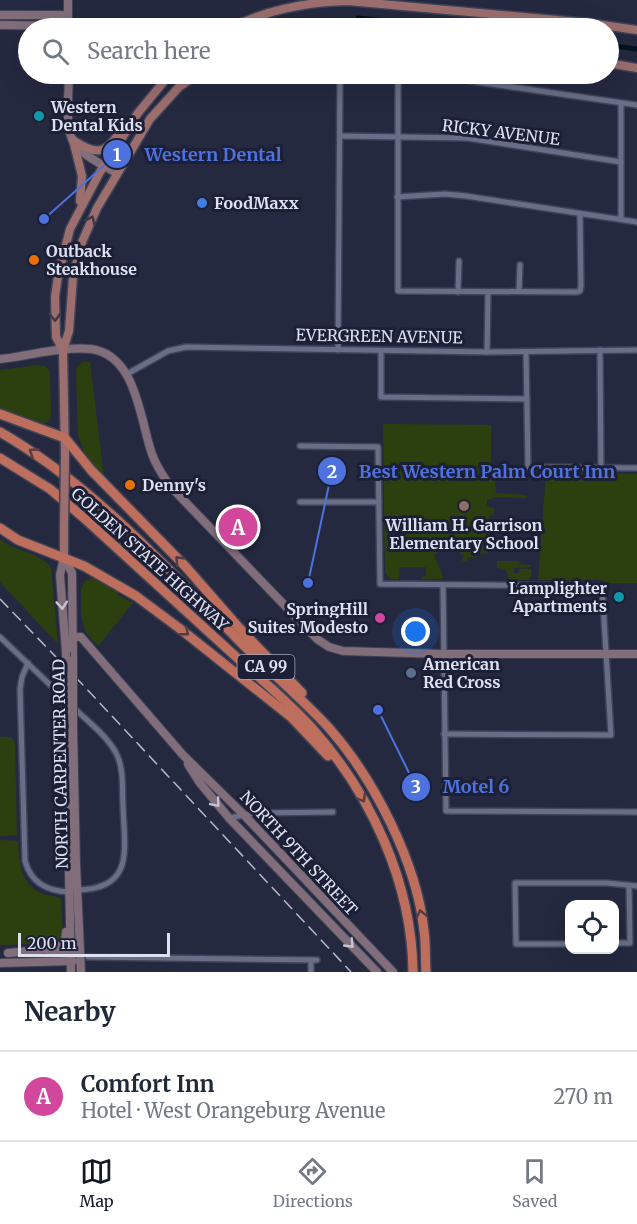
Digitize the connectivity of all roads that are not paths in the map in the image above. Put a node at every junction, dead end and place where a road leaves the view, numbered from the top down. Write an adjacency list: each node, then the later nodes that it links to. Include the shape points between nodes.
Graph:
1 (68, 0): 3 (street)
2 (0, 15): 3 (street)
3 (68, 15)
4 (254, 18): 5 (main road, via 296,5 348,1)
5 (534, 18)
6 (0, 25): 7 (street)
7 (18, 26)
8 (619, 27): 9 (main road)
9 (637, 30)
10 (619, 65): 11 (main road)
11 (637, 68)
12 (69, 84): 23 (street, via 69,129)
13 (161, 84): 18 (main road)
14 (183, 84): 26 (main road, via 160,105)
15 (340, 84): 21 (street)
16 (398, 84): 22 (street)
17 (491, 84): 19 (street)
18 (153, 93): 23 (main road, via 133,112 107,148 92,150); 25 (main road)
19 (621, 103): 20 (street); 24 (street)
20 (637, 105)
21 (340, 136): 22 (street, RICKY AVENUE); 38 (street)
22 (397, 136): 24 (street, RICKY AVENUE, via 467,138); 27 (street)
23 (73, 140): 25 (street, via 82,152); 28 (main road, via 82,176)
24 (621, 162): 30 (street)
25 (105, 166): 26 (street); 28 (main road)
26 (116, 173): 37 (main road, one-way to 26, via 82,242)
27 (397, 197): 29 (street, via 456,195); 35 (street, via 398,291)
28 (76, 214): 37 (main road, one-way to 37, via 66,241 55,297 56,338)
29 (580, 214): 30 (street); 34 (street, via 580,291)
30 (621, 219): 31 (street)
31 (637, 222)
32 (459, 261): 35 (street)
33 (520, 265): 34 (street)
34 (519, 291): 36 (street)
35 (458, 292): 36 (street)
36 (488, 292): 42 (street)
37 (63, 350): 44 (street); 45 (street, via 92,349 104,353); 49 (main road, NORTH CARPENTER ROAD)
38 (338, 350): 40 (street, EVERGREEN AVENUE); 45 (street, EVERGREEN AVENUE, via 186,347 168,351)
39 (637, 350): 41 (street, EVERGREEN AVENUE)
40 (381, 351): 42 (street, EVERGREEN AVENUE); 46 (street, via 381,397)
41 (600, 351): 43 (street, EVERGREEN AVENUE); 52 (street)
42 (488, 352): 43 (street, EVERGREEN AVENUE)
43 (526, 352): 46 (street)
44 (0, 359)
45 (127, 374): 61 (street, via 153,456 170,486 317,639 343,651)
46 (527, 399): 52 (street, via 528,467)
47 (0, 414): 49 (highway)
48 (0, 432): 66 (highway, GOLDEN STATE HIGHWAY / CA 99, one-way to 48, via 314,711 101,503 34,452)
49 (65, 438): 57 (main road, NORTH CARPENTER ROAD, bridge); 66 (highway, one-way to 49, via 293,682)
50 (300, 446): 55 (street, via 378,447)
51 (0, 458): 68 (highway, GOLDEN STATE HIGHWAY / CA 99, via 50,489 93,526 310,726)
52 (601, 468): 53 (street)
53 (637, 468)
54 (300, 502): 55 (street)
55 (379, 502): 58 (street, via 380,584)
56 (0, 528): 57 (highway, via 18,540)
57 (64, 558): 60 (street, NORTH CARPENTER ROAD, via 72,573); 68 (highway, one-way to 68, via 127,591 173,622 291,717); 75 (street, NORTH CARPENTER ROAD, one-way to 75, bridge, via 60,575)
58 (442, 585): 61 (street); 63 (street, via 602,586)
59 (0, 637): 64 (street)
60 (74, 637): 67 (street, NORTH 9TH STREET, via 81,637); 75 (street, NORTH CARPENTER ROAD, bridge)
61 (443, 654): 63 (street); 65 (street)
62 (637, 654): 63 (street)
63 (607, 655): 65 (street, via 611,735)
64 (28, 663): 75 (street, via 20,689 25,861 31,876 44,887); 75 (street, via 114,750 120,761 123,863 104,887)
65 (444, 734): 70 (street, via 446,811)
66 (343, 745): 88 (highway, GOLDEN STATE HIGHWAY / CA 99, one-way to 66, via 421,912 406,861 382,807)
67 (183, 755): 71 (street, NORTH 9TH STREET); 72 (street, NORTH 9TH STREET, one-way to 72)
68 (351, 779): 87 (highway, GOLDEN STATE HIGHWAY / CA 99, one-way to 87, via 372,814 395,871 408,921)
69 (333, 812): 71 (street)
70 (637, 812)
71 (244, 815): 72 (street); 86 (street, NORTH 9TH STREET)
72 (229, 818): 85 (street, NORTH 9TH STREET, one-way to 85)
73 (629, 886): 74 (street); 76 (street, via 630,943); 77 (street, via 515,883 516,944)
74 (637, 886)
75 (73, 891): 78 (street, via 66,903 63,944 51,949); 79 (street, NORTH CARPENTER ROAD); 80 (street, NORTH CARPENTER ROAD)
76 (619, 943)
77 (565, 944)
78 (4, 953): 79 (street)
79 (71, 957): 80 (street); 81 (street); 82 (street, NORTH CARPENTER ROAD)
80 (83, 957): 83 (street, NORTH CARPENTER ROAD); 84 (street, via 314,960)
81 (0, 963)
82 (71, 972)
83 (81, 972)
84 (311, 972)
85 (376, 972)
86 (393, 972)
87 (414, 972)
88 (426, 972)

